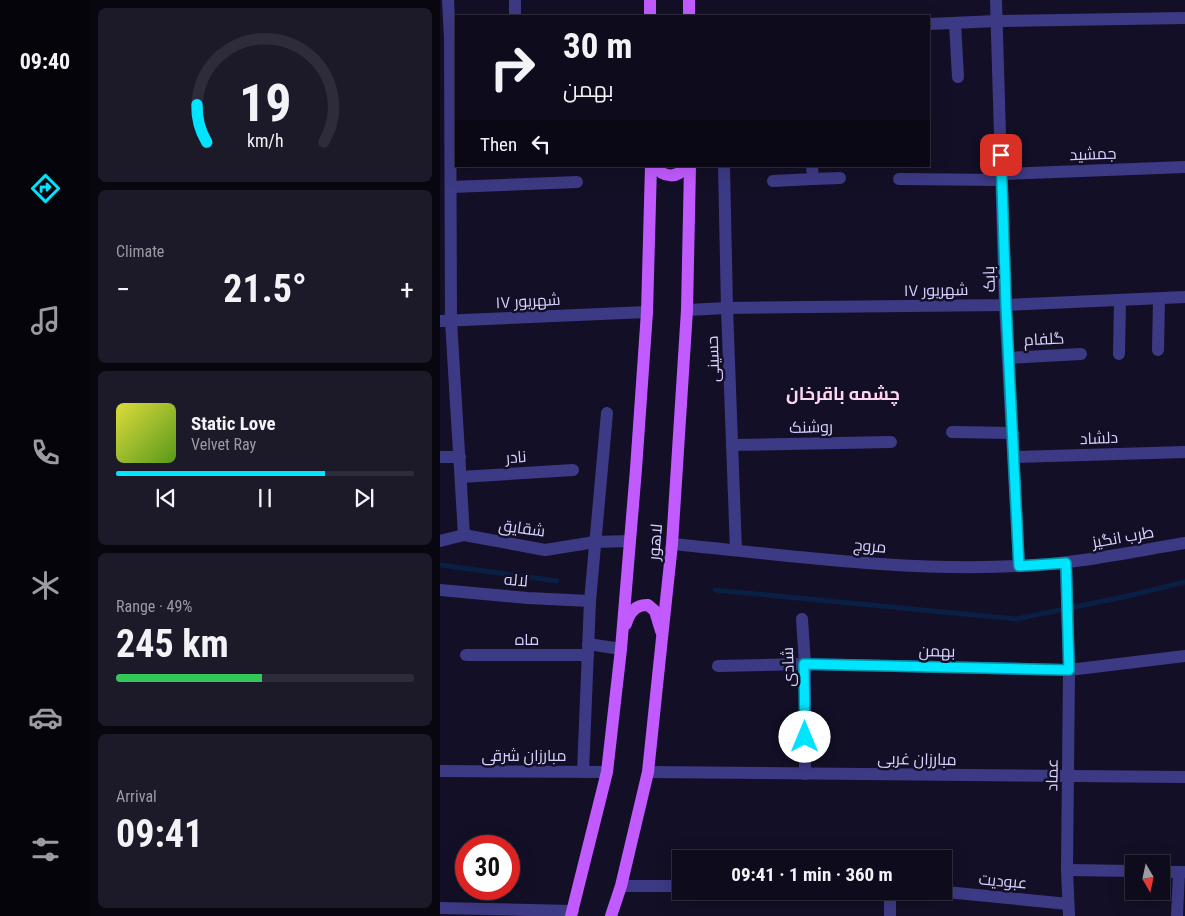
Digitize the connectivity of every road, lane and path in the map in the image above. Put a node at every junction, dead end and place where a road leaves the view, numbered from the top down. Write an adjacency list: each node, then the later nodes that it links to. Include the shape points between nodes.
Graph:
1 (448, 0): 13 (street)
2 (515, 0): 6 (street)
3 (650, 0): 7 (main road)
4 (689, 0): 8 (main road)
5 (996, 0): 10 (street, بابک)
6 (515, 15)
7 (650, 15)
8 (689, 15)
9 (1185, 18): 10 (street)
10 (997, 21): 11 (street); 23 (street, بابک)
11 (955, 23): 12 (street); 14 (street)
12 (930, 24)
13 (449, 39): 21 (street)
14 (958, 78)
15 (653, 167): 36 (main road, لاهور)
16 (654, 167): 17 (main road, via 669,176 679,174)
17 (687, 167)
18 (688, 167): 35 (main road, لاهور)
19 (724, 167): 34 (street, حسینی)
20 (1185, 167): 23 (street, جمشید)
21 (445, 172): 28 (street)
22 (813, 172): 24 (street); 26 (street)
23 (1002, 177): 25 (street, جمشید); 33 (street, بابک)
24 (840, 178)
25 (899, 180)
26 (773, 181)
27 (577, 182): 28 (street)
28 (451, 187): 29 (street)
29 (445, 231): 37 (street)
30 (1185, 297): 31 (street, ۱۷ شهریور)
31 (1159, 299): 32 (street, ۱۷ شهریور); 38 (street)
32 (1120, 300): 33 (street, ۱۷ شهریور); 40 (street)
33 (1006, 305): 34 (street, ۱۷ شهریور); 41 (street, بابک)
34 (727, 308): 35 (street, ۱۷ شهریور); 46 (street, حسینی)
35 (687, 310): 58 (main road, لاهور)
36 (647, 312): 37 (street, ۱۷ شهریور); 55 (main road, لاهور)
37 (446, 321): 49 (street)
38 (1158, 350)
39 (1081, 354): 41 (street, گلفام)
40 (1120, 354)
41 (1009, 358): 44 (street, بابک)
42 (607, 413): 56 (street)
43 (952, 432): 44 (street)
44 (1013, 433): 50 (street, بابک)
45 (891, 442): 46 (street, روشنک)
46 (732, 445): 59 (street, حسینی)
47 (1185, 452): 50 (street, دلشاد)
48 (440, 457): 49 (street)
49 (460, 457): 52 (street)
50 (1014, 457): 61 (street, بابک)
51 (573, 470): 52 (street, نادر)
52 (461, 477): 53 (street)
53 (464, 535): 54 (street, شقایق); 56 (street, شقایق, via 545,550)
54 (440, 541)
55 (630, 541): 56 (street, شقایق); 65 (main road, لاهور)
56 (595, 542): 63 (street)
57 (1185, 543): 60 (street, طرب انگیز)
58 (672, 544): 59 (street, مروج); 66 (main road, لاهور)
59 (736, 550): 61 (street, مروج, via 886,564)
60 (1066, 563): 61 (street, مروج); 73 (street, عماد)
61 (1019, 566)
62 (440, 590): 63 (street, لاله)
63 (590, 601): 67 (street)
64 (802, 619): 71 (street, شادی)
65 (622, 635): 66 (main road, via 632,612 644,604 655,611); 68 (main road, لاهور)
66 (662, 638): 77 (main road, لاهور)
67 (588, 650): 68 (street, ماه); 69 (street, ماه); 75 (street)
68 (621, 650): 76 (main road, لاهور)
69 (466, 655)
70 (1185, 656): 73 (street, بهمن)
71 (804, 664): 72 (street, بهمن); 73 (street, بهمن); 78 (street, شادی)
72 (718, 666)
73 (1069, 670): 79 (street, عماد)
74 (440, 771): 75 (street, مبارزان شرقی)
75 (583, 772): 76 (street, مبارزان شرقی)
76 (607, 772): 90 (main road, لاهور)
77 (648, 772): 78 (street, مبارزان غربی); 84 (main road, لاهور)
78 (806, 774): 79 (street, مبارزان غربی)
79 (1068, 776): 80 (street, مبارزان غربی); 81 (street, عماد)
80 (1185, 777)
81 (1067, 870): 82 (street); 89 (street, عماد)
82 (1125, 871)
83 (1182, 872): 93 (street)
84 (621, 886): 85 (street); 91 (main road, لاهور)
85 (672, 886)
86 (952, 893): 89 (street, عبودیت)
87 (890, 900): 92 (street)
88 (440, 908): 90 (street)
89 (1068, 910)
90 (572, 914)
91 (611, 916)
92 (890, 916)
93 (1177, 916)

